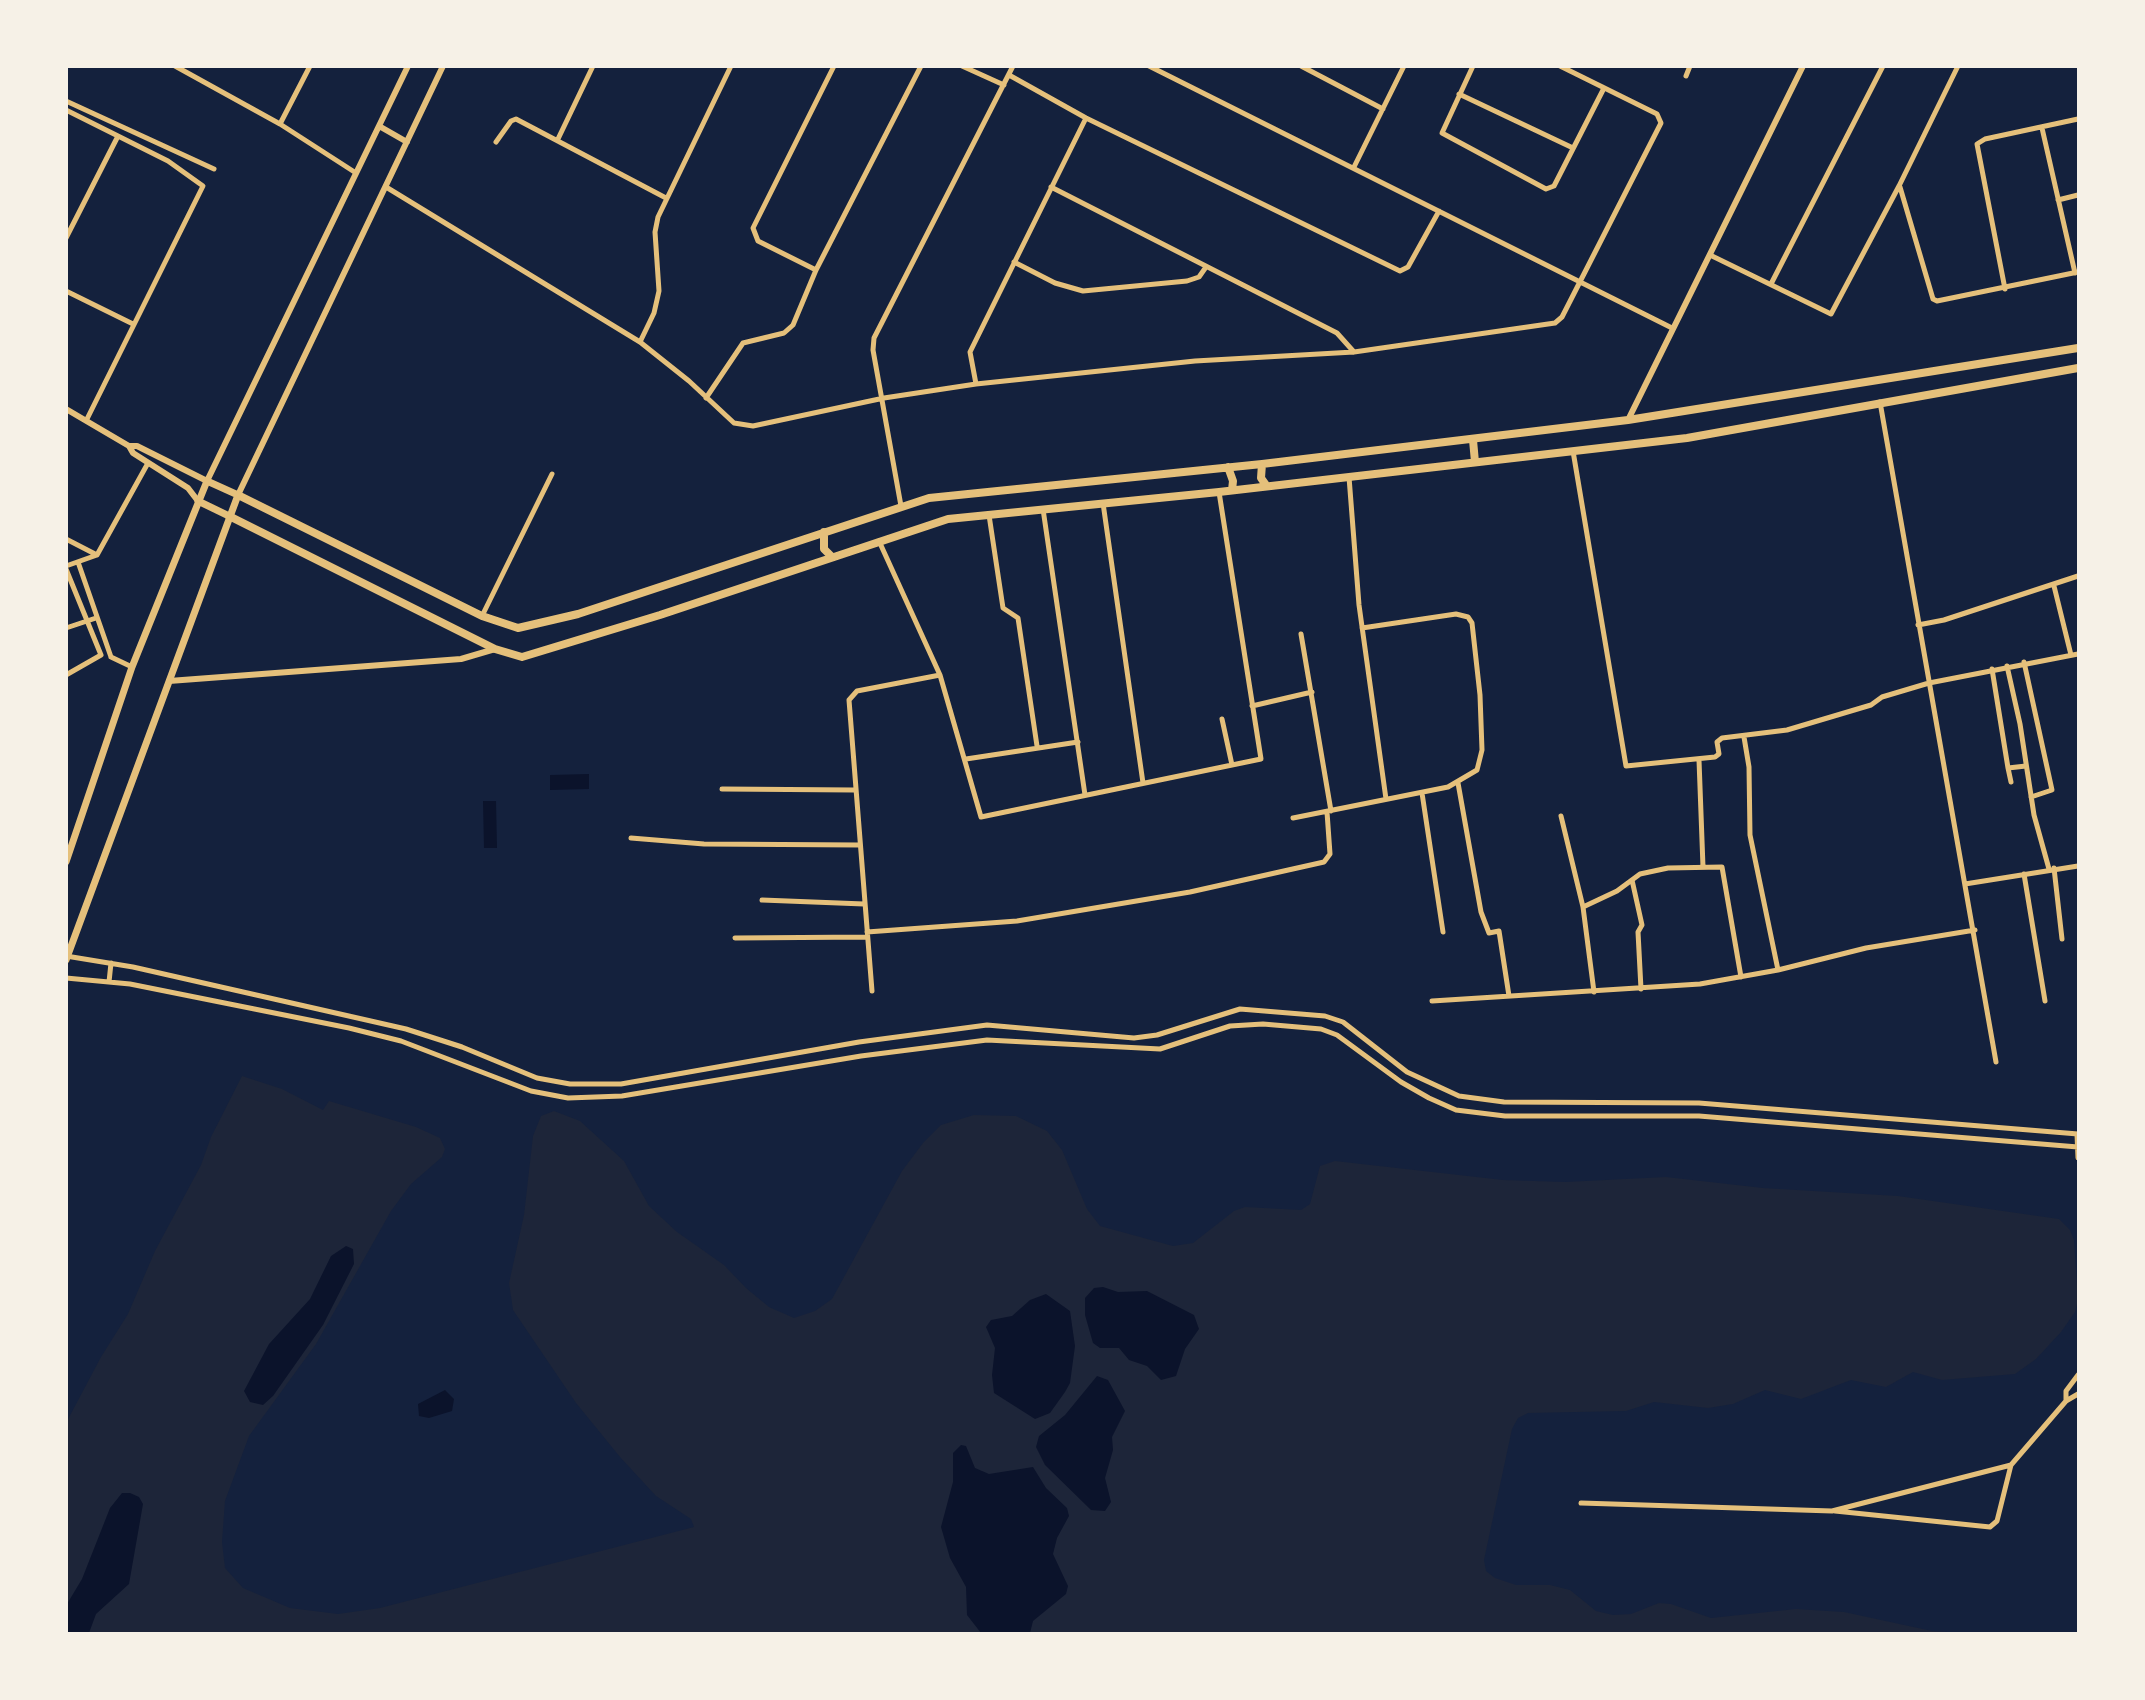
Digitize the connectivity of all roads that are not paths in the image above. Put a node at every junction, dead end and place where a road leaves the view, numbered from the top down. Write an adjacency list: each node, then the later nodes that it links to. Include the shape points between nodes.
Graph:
1 (175, 66): 32 (street)
2 (310, 66): 32 (street)
3 (408, 66): 33 (street)
4 (443, 66): 37 (street)
5 (593, 66): 36 (street)
6 (732, 66): 47 (street)
7 (834, 66): 54 (street, via 753,228 758,242)
8 (920, 66): 54 (street)
9 (962, 66): 24 (street)
10 (1013, 66): 21 (street)
11 (1149, 66): 40 (street)
12 (1301, 66): 22 (street)
13 (1324, 66): 22 (street)
14 (1404, 66): 28 (street)
15 (1473, 66): 26 (street)
16 (1560, 66): 25 (street)
17 (1690, 66): 23 (street)
18 (1803, 66): 51 (street)
19 (1883, 66): 57 (street)
20 (1958, 66): 43 (street)
21 (1009, 75): 24 (street); 30 (street)
22 (1319, 75): 28 (street)
23 (1686, 76)
24 (1004, 85): 68 (street, via 874,338)
25 (1603, 90): 39 (street); 56 (street, via 1657,114 1661,123)
26 (1459, 94): 39 (street); 39 (street, via 1443,128 1444,136 1546,189 1554,186)
27 (66, 101): 41 (street)
28 (1383, 109): 40 (street)
29 (66, 110): 35 (street)
30 (1086, 118): 45 (street); 49 (street, via 1400,271 1408,267)
31 (2078, 119): 34 (street)
32 (280, 124): 42 (street)
33 (379, 127): 37 (street); 42 (street)
34 (2042, 128): 48 (street); 58 (street, via 1985,139 1977,147)
35 (118, 136): 50 (street); 60 (street, via 168,161 203,186)
36 (558, 139): 38 (street, via 516,119); 47 (street)
37 (407, 142): 44 (street)
38 (496, 142)
39 (1573, 148)
40 (1354, 167): 49 (street)
41 (214, 169)
42 (356, 173): 82 (street)
43 (1899, 186): 57 (street, via 1831,314); 58 (street, via 1933,299 1942,302)
44 (386, 187): 62 (street); 86 (street)
45 (1051, 187): 52 (street); 53 (street)
46 (2078, 195): 48 (street)
47 (666, 198): 62 (street, via 655,232 659,291)
48 (2058, 200): 55 (street)
49 (1439, 211): 56 (street)
50 (66, 238)
51 (1710, 255): 57 (street); 61 (street)
52 (1014, 262): 53 (street, via 1055,284 1083,291 1187,281); 66 (street, via 971,352)
53 (1206, 267): 64 (street, via 1337,333)
54 (816, 270): 67 (street, via 793,325 784,333 743,343)
55 (2077, 272): 58 (street)
56 (1580, 281): 61 (street); 64 (street, via 1555,323)
57 (1772, 284)
58 (2005, 289)
59 (66, 291): 60 (street)
60 (133, 324): 71 (street)
61 (1672, 328): 72 (street)
62 (640, 342): 67 (street)
63 (2078, 348): 72 (main road)
64 (1354, 352): 66 (street, via 1195,361)
65 (2078, 368): 69 (main road)
66 (976, 384): 68 (street)
67 (706, 398): 68 (street, via 734,423 753,426)
68 (884, 398): 89 (street)
69 (1880, 402): 75 (main road, via 1711,434); 105 (street)
70 (66, 409): 71 (street)
71 (88, 419): 74 (street)
72 (1628, 420): 73 (main road)
73 (1473, 440): 76 (main road); 78 (main road)
74 (129, 446): 77 (street); 82 (street)
75 (1573, 451): 76 (main road); 129 (street, via 1625,765)
76 (1475, 462): 81 (main road)
77 (148, 463): 87 (street, via 188,488); 96 (street)
78 (1262, 464): 79 (main road); 83 (main road, via 1261,478)
79 (1228, 467): 84 (main road); 89 (main road, via 929,498)
80 (552, 474): 102 (street)
81 (1349, 477): 83 (main road); 107 (street)
82 (207, 481): 86 (main road); 87 (main road)
83 (1266, 485): 84 (main road)
84 (1232, 490): 85 (main road)
85 (1219, 492): 88 (main road); 123 (street)
86 (238, 495): 92 (main road); 102 (main road)
87 (198, 501): 92 (main road); 116 (main road)
88 (1103, 503): 90 (main road); 134 (street)
89 (901, 506): 93 (main road)
90 (1042, 509): 91 (main road); 126 (street)
91 (989, 515): 95 (main road, via 948,519); 127 (street, via 1003,608 1018,618)
92 (229, 516): 109 (main road); 120 (main road)
93 (824, 532): 97 (main road, via 824,549); 102 (main road, via 579,614 517,628)
94 (66, 539): 96 (street)
95 (879, 541): 97 (main road); 119 (street)
96 (97, 555): 98 (street)
97 (832, 557): 109 (main road, via 545,651 523,657)
98 (78, 562): 99 (street); 103 (street)
99 (66, 568): 104 (street)
100 (2078, 576): 101 (street)
101 (2054, 586): 105 (street); 112 (street)
102 (482, 616)
103 (96, 618): 104 (street); 113 (street)
104 (87, 621): 106 (street); 111 (street)
105 (1918, 625): 121 (street)
106 (66, 628)
107 (1362, 628): 135 (street, via 1456,614 1472,623 1482,750 1477,770); 141 (street)
108 (1301, 634): 122 (street)
109 (495, 649): 120 (street, via 461,659)
110 (2078, 654): 112 (street)
111 (101, 655): 113 (street); 118 (street)
112 (2071, 655): 114 (street)
113 (111, 657): 116 (street)
114 (2024, 662): 115 (street); 140 (street, via 2052,790)
115 (2007, 666): 117 (street); 131 (street)
116 (132, 667): 147 (main road)
117 (1992, 669): 121 (street); 132 (street)
118 (66, 675)
119 (940, 675): 128 (street); 137 (street, via 853,692 849,700)
120 (169, 681): 159 (main road)
121 (1928, 683): 125 (street, via 1787,730); 153 (street)
122 (1312, 692): 123 (street); 142 (street)
123 (1252, 706): 130 (street, via 1263,756)
124 (1222, 719): 130 (street)
125 (1744, 737): 129 (street, via 1719,740 1717,756); 166 (street, via 1750,835)
126 (1078, 741): 127 (street); 139 (street)
127 (1037, 746): 128 (street)
128 (966, 759): 139 (street, via 981,817)
129 (1699, 760): 148 (street)
130 (1232, 765): 134 (street)
131 (2026, 766): 132 (street); 140 (street)
132 (2008, 768): 133 (street)
133 (2011, 782)
134 (1143, 783): 139 (street)
135 (1458, 783): 138 (street); 175 (street, via 1481,912 1489,933 1499,931)
136 (722, 789): 137 (street)
137 (854, 790): 146 (street)
138 (1422, 793): 141 (street); 158 (street)
139 (1085, 795)
140 (2031, 797): 150 (street)
141 (1386, 799): 142 (street)
142 (1329, 811): 144 (street); 160 (street, via 1330,854 1324,862 1202,890 1017,921)
143 (1561, 816): 156 (street)
144 (1293, 818)
145 (631, 838): 146 (street, via 704,844)
146 (859, 845): 155 (street)
147 (66, 862)
148 (1703, 866): 152 (street, via 1640,873); 168 (street, via 1723,869)
149 (2078, 866): 150 (street)
150 (2051, 869): 151 (street); 163 (street)
151 (2024, 874): 153 (street); 177 (street)
152 (1632, 880): 156 (street); 171 (street, via 1642,925 1638,932)
153 (1965, 884): 157 (street)
154 (762, 900): 155 (street)
155 (864, 904): 160 (street)
156 (1583, 907): 174 (street)
157 (1975, 930): 166 (street, via 1866,948); 178 (street)
158 (1443, 932)
159 (76, 935): 161 (main road); 164 (main road)
160 (867, 935): 162 (street); 173 (street)
161 (66, 937)
162 (735, 938)
163 (2062, 939)
164 (67, 957): 165 (street)
165 (111, 963): 167 (street); 170 (street)
166 (1778, 970): 168 (street)
167 (169, 975): 172 (street); 179 (street, via 406,1029 537,1078 569,1084 621,1084 859,1042 987,1025 1134,1038 1240,1009 1325,1016 1343,1022 1407,1072 1460,1096 1504,1102 1699,1103)
168 (1741, 977): 171 (street)
169 (66, 978): 170 (street)
170 (109, 982): 172 (street)
171 (1641, 989): 174 (street)
172 (165, 991): 180 (street, via 401,1041 531,1091 568,1098 622,1096 987,1040 1160,1049 1230,1026 1263,1024 1321,1029 1337,1035 1401,1082 1456,1110 1505,1116 1699,1116)
173 (872, 991)
174 (1594, 992): 175 (street)
175 (1508, 996): 176 (street)
176 (1432, 1001)
177 (2045, 1001)
178 (1996, 1062)
179 (2078, 1134): 180 (street)
180 (2078, 1147): 181 (street)
181 (2078, 1158)
182 (2078, 1375): 184 (street, via 2066,1391)
183 (2078, 1394): 184 (street)
184 (2066, 1401): 185 (street)
185 (2011, 1465): 187 (street); 187 (street, via 1997,1521 1990,1527)
186 (1581, 1503): 187 (street)
187 (1832, 1511)

